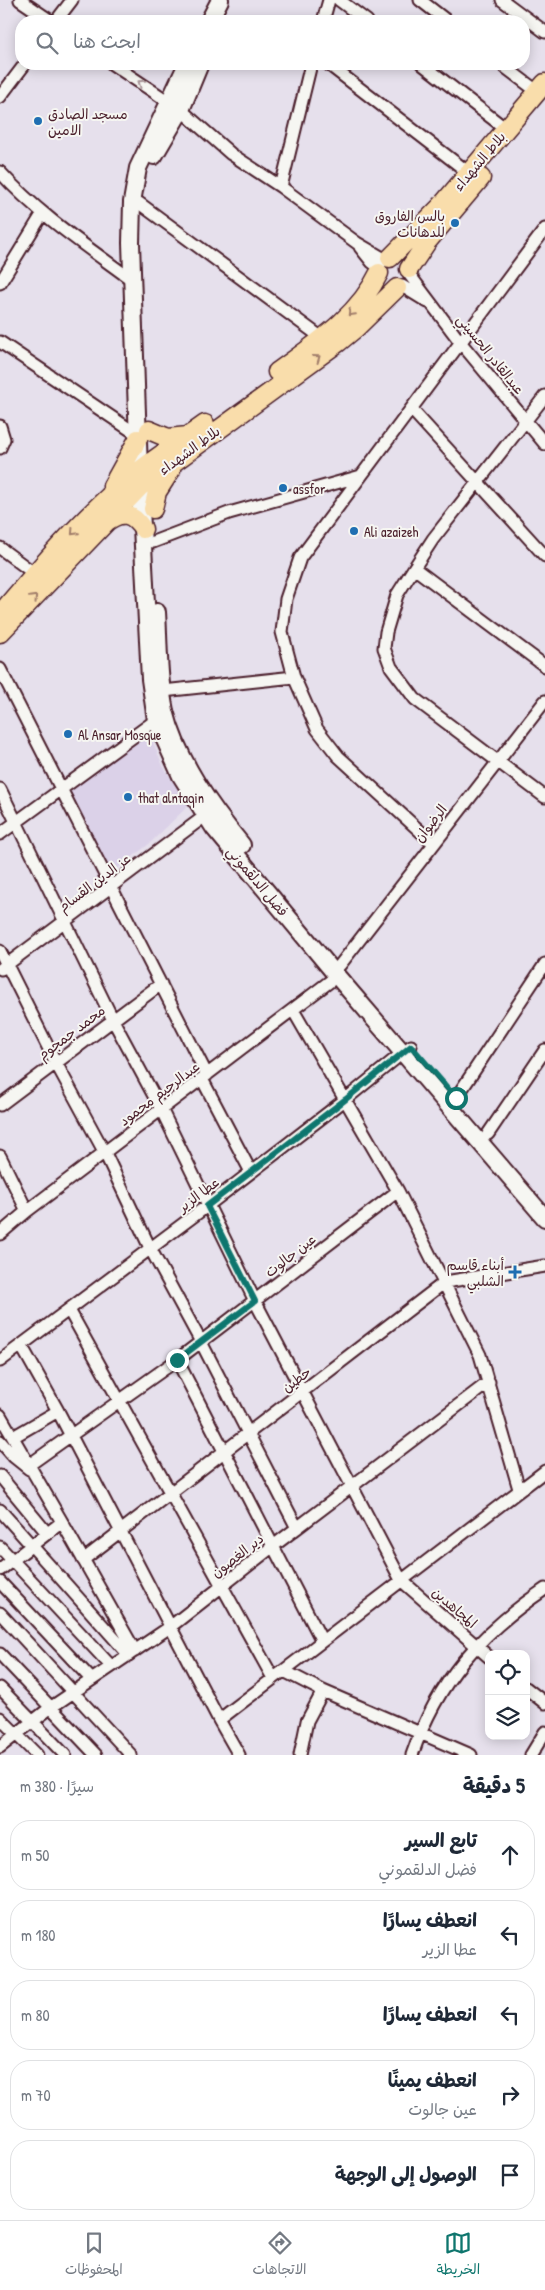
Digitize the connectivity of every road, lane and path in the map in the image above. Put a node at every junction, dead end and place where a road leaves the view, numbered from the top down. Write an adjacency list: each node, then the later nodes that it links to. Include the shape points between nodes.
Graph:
1 (20, 0): 9 (street)
2 (72, 0): 10 (street)
3 (220, 0): 11 (main road)
4 (230, 0): 12 (main road)
5 (328, 0): 13 (street)
6 (339, 0): 14 (street)
7 (420, 0): 15 (street)
8 (502, 0): 16 (street)
9 (42, 15)
10 (61, 15)
11 (212, 15)
12 (223, 15)
13 (324, 15)
14 (358, 15)
15 (439, 15)
16 (522, 15)
17 (530, 21): 18 (street)
18 (545, 32)
19 (20, 70): 28 (street)
20 (121, 70): 29 (street, one-way to 20)
21 (185, 70): 29 (main road)
22 (196, 70): 29 (main road)
23 (310, 70): 33 (street)
24 (336, 70): 32 (street)
25 (430, 70): 30 (street)
26 (510, 70): 27 (street)
27 (542, 92): 30 (main road, بلاط الشهداء); 38 (main road, بلاط الشهداء, via 427,242)
28 (0, 97)
29 (175, 106): 33 (street, via 231,154); 34 (main road, via 146,171); 39 (main road, via 138,168 132,202)
30 (506, 129): 32 (main road, بلاط الشهداء)
31 (0, 172): 35 (street, via 16,191)
32 (469, 173): 37 (main road, بلاط الشهداء)
33 (281, 187): 37 (street)
34 (139, 203): 41 (street); 48 (main road)
35 (43, 213): 39 (street); 40 (street)
36 (545, 229): 43 (street)
37 (384, 265): 38 (main road, via 400,259); 38 (main road, via 380,278 386,286); 41 (main road, بلاط الشهداء, one-way to 41, via 361,303)
38 (404, 279): 43 (street, عبدالقادر الحسيني, via 434,306); 49 (main road, بلاط الشهداء, one-way to 38, via 340,342)
39 (132, 280): 48 (main road)
40 (0, 283)
41 (322, 338): 49 (main road, بلاط الشهداء)
42 (0, 342): 48 (street)
43 (461, 343): 45 (street); 46 (street, عبدالقادر الحسيني)
44 (545, 396): 46 (street)
45 (412, 410): 53 (street); 54 (street)
46 (526, 422): 50 (street, عبدالقادر الحسيني); 54 (street)
47 (0, 426): 51 (street, via 4,439)
48 (141, 435): 49 (main road); 52 (main road); 56 (main road)
49 (192, 441): 52 (main road, بلاط الشهداء); 55 (main road, via 161,483)
50 (545, 444)
51 (0, 448)
52 (145, 474): 55 (main road, فضل الدلقموني); 56 (main road, بلاط الشهداء); 57 (main road, فضل الدلقموني)
53 (361, 476): 57 (street); 66 (street, via 300,558 293,577 286,599 282,632)
54 (478, 481): 59 (street); 60 (street)
55 (152, 509): 57 (main road, فضل الدلقموني)
56 (99, 517): 57 (main road, via 124,514 138,521); 61 (main road, one-way to 61); 63 (main road, بلاط الشهداء, one-way to 56)
57 (148, 536): 67 (main road, فضل الدلقموني); 69 (main road, فضل الدلقموني, via 150,679)
58 (0, 548): 61 (street)
59 (545, 556)
60 (414, 568): 64 (street); 70 (street, via 398,595 386,632 384,648 391,667 415,699)
61 (35, 574): 62 (main road)
62 (0, 614)
63 (0, 633)
64 (545, 666)
65 (0, 669): 72 (street)
66 (294, 678): 67 (street); 77 (street, via 317,730 338,756)
67 (163, 691): 83 (main road, فضل الدلقموني, via 165,709 177,743 209,801)
68 (545, 701): 70 (street, الرضوان)
69 (156, 720): 72 (street); 74 (main road, فضل الدلقموني, via 181,776)
70 (498, 762): 73 (street); 77 (street, الرضوان)
71 (0, 789): 75 (street)
72 (61, 789): 75 (street); 78 (street)
73 (545, 797)
74 (205, 816): 78 (street, عز الدين القسام); 83 (main road, فضل الدلقموني)
75 (16, 822): 76 (street); 79 (street)
76 (0, 834)
77 (433, 842): 83 (street, الرضوان)
78 (111, 888): 79 (street, عز الدين القسام); 84 (street)
79 (65, 922): 82 (street, عز الدين القسام); 86 (street)
80 (0, 952): 82 (street)
81 (545, 964): 91 (street)
82 (3, 968): 89 (street)
83 (339, 970): 85 (street, عبدالرحيم محمود); 87 (main road, فضل الدلقموني)
84 (161, 984): 86 (street, محمد جمجوم); 90 (street)
85 (293, 1010): 90 (street, عبدالرحيم محمود); 92 (street)
86 (113, 1020): 89 (street, محمد جمجوم); 94 (street)
87 (407, 1049): 91 (main road, فضل الدلقموني); 92 (street, عطا الزير); 103 (main road, فضل الدلقموني)
88 (545, 1050): 95 (street)
89 (56, 1063): 93 (street, محمد جمجوم); 96 (street)
90 (205, 1077): 94 (street, عبدالرحيم محمود); 98 (street)
91 (456, 1098): 95 (main road, فضل الدلقموني)
92 (346, 1099): 98 (street, عطا الزير); 99 (street)
93 (0, 1105)
94 (161, 1109): 96 (street, عبدالرحيم محمود); 101 (street)
95 (488, 1134): 100 (main road, فضل الدلقموني)
96 (105, 1153): 102 (street, عبدالرحيم محمود); 105 (street)
97 (0, 1156): 102 (street)
98 (251, 1172): 101 (street, عطا الزير)
99 (398, 1191): 107 (street); 108 (street, عين جالوت)
100 (545, 1200)
101 (207, 1206): 105 (street, عطا الزير); 108 (street)
102 (27, 1211): 104 (street, عبدالرحيم محمود)
103 (545, 1218)
104 (0, 1234)
105 (150, 1248): 109 (street, عطا الزير); 110 (street)
106 (545, 1266): 107 (street, حطين)
107 (445, 1282): 114 (street, via 480,1355); 115 (street, حطين)
108 (255, 1301): 110 (street, عين جالوت); 115 (street)
109 (69, 1310): 111 (street, عطا الزير); 116 (street)
110 (201, 1342): 112 (street, عين جالوت); 120 (street)
111 (21, 1345): 113 (street, عطا الزير); 117 (street)
112 (177, 1360): 116 (street, عين جالوت); 123 (street)
113 (0, 1361)
114 (488, 1382): 127 (street, دير الغصون); 128 (street)
115 (304, 1392): 120 (street, حطين); 127 (street)
116 (119, 1402): 119 (street, عين جالوت); 129 (street)
117 (58, 1411): 119 (street); 121 (street)
118 (0, 1415): 121 (street)
119 (71, 1436): 124 (street, عين جالوت); 133 (street)
120 (248, 1436): 123 (street, حطين); 132 (street)
121 (13, 1437): 124 (street)
122 (0, 1441): 124 (street, via 14,1457)
123 (225, 1452): 129 (street, حطين); 137 (street)
124 (32, 1469): 131 (street)
125 (545, 1470): 128 (street)
126 (0, 1476): 134 (street)
127 (352, 1486): 132 (street, دير الغصون); 141 (street)
128 (519, 1489): 141 (street)
129 (171, 1494): 133 (street, حطين); 143 (street)
130 (0, 1510): 135 (street)
131 (62, 1522): 134 (street); 139 (street)
132 (297, 1528): 137 (street, دير الغصون)
133 (121, 1531): 139 (street, حطين); 146 (street)
134 (47, 1533): 135 (street)
135 (32, 1545): 138 (street); 149 (street)
136 (0, 1547): 138 (street)
137 (272, 1547): 143 (street, دير الغصون); 147 (street)
138 (12, 1560): 140 (street); 152 (street)
139 (83, 1560): 149 (street)
140 (0, 1570)
141 (401, 1580): 147 (street); 148 (street, المجاهدين)
142 (0, 1582): 155 (street)
143 (221, 1587): 146 (street, دير الغصون); 154 (street)
144 (545, 1589): 148 (street)
145 (0, 1613): 159 (street)
146 (170, 1627): 149 (street, دير الغصون); 163 (street)
147 (322, 1641): 153 (street)
148 (476, 1646): 151 (street, المجاهدين); 166 (street, via 438,1695)
149 (132, 1653): 152 (street, دير الغصون)
150 (0, 1654): 161 (street)
151 (485, 1654)
152 (111, 1666): 155 (street, دير الغصون)
153 (284, 1671): 154 (street); 157 (street)
154 (273, 1678): 163 (street)
155 (91, 1680): 159 (street, دير الغصون)
156 (0, 1688): 164 (street)
157 (324, 1690): 166 (street); 174 (street, via 307,1721)
158 (530, 1691): 160 (street)
159 (74, 1692): 161 (street, دير الغصون); 172 (street)
160 (545, 1703)
161 (50, 1708): 164 (street, دير الغصون); 171 (street)
162 (0, 1718): 167 (street)
163 (219, 1720): 173 (street)
164 (33, 1722): 167 (street, دير الغصون); 170 (street)
165 (545, 1732): 177 (street)
166 (419, 1733): 175 (street); 176 (street)
167 (16, 1734): 168 (street, دير الغصون); 169 (street)
168 (0, 1747)
169 (37, 1755)
170 (65, 1755)
171 (96, 1755)
172 (132, 1755)
173 (239, 1755)
174 (300, 1755)
175 (412, 1755)
176 (471, 1755)
177 (531, 1755)

